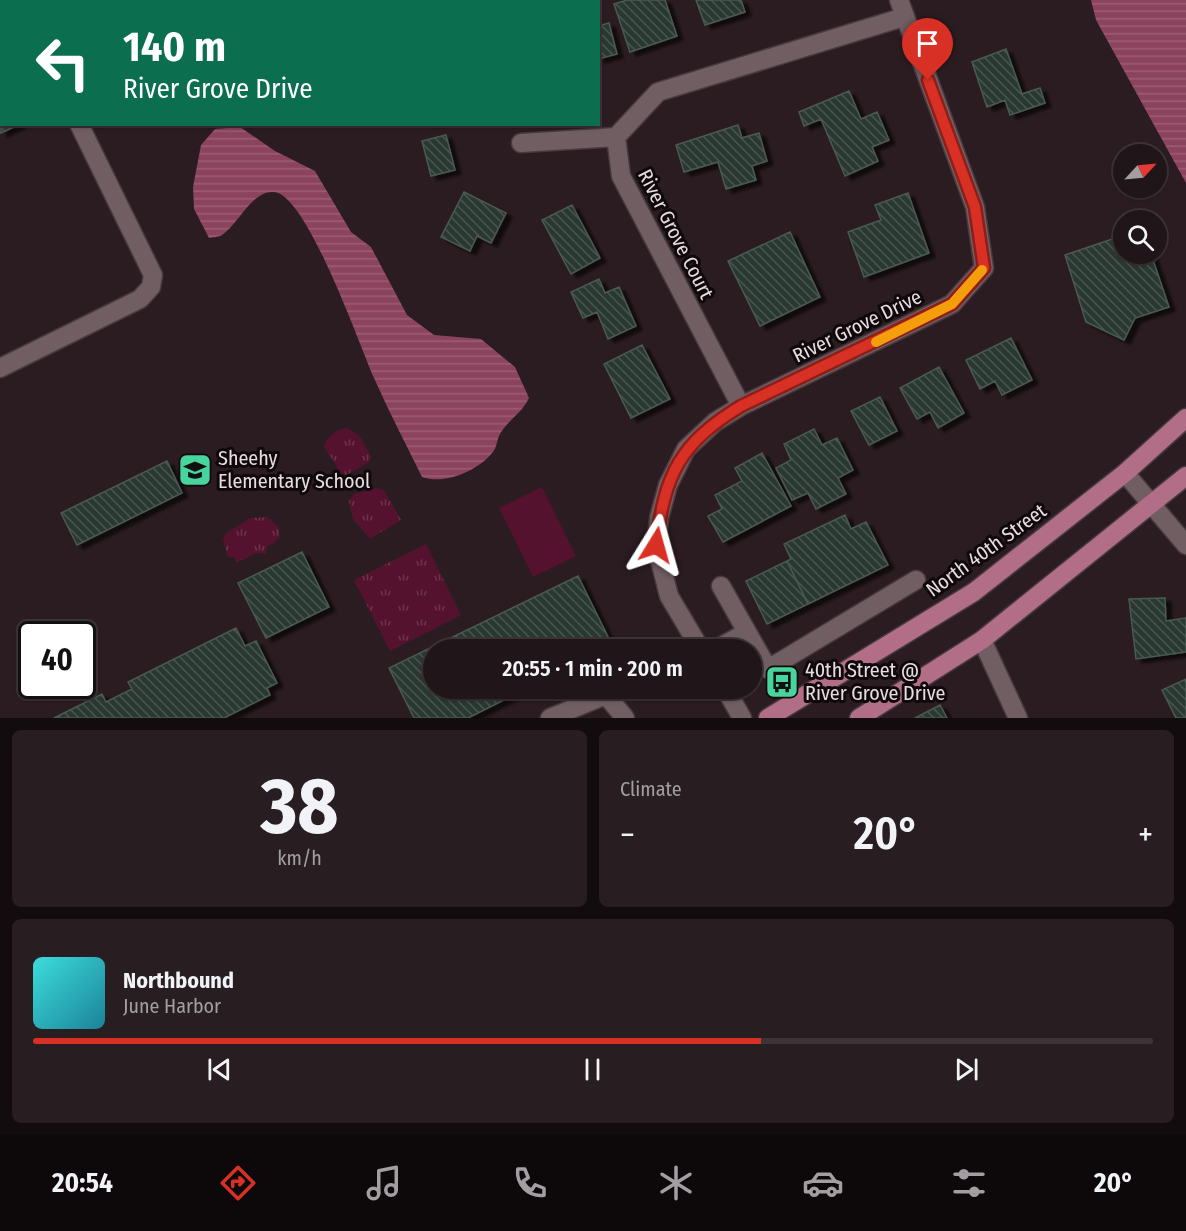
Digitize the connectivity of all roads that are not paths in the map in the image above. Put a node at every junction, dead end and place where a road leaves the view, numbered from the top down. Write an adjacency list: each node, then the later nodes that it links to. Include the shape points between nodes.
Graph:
1 (902, 8): 3 (street, via 658,92); 6 (street, River Grove Drive, via 975,207 984,268 952,304)
2 (80, 126): 5 (street, via 153,275 151,287 140,299)
3 (616, 137): 4 (street); 6 (street, River Grove Court, via 621,176)
4 (520, 143)
5 (0, 368)
6 (741, 406): 15 (street, River Grove Drive, via 715,422 686,449 668,485 659,518 656,545 669,596)
7 (1186, 418): 8 (main road, North 40th Street)
8 (1125, 472): 10 (street); 22 (main road, North 40th Street, via 974,592)
9 (1186, 476): 10 (main road)
10 (1152, 506): 11 (street); 17 (main road)
11 (1186, 545)
12 (916, 580): 14 (street, via 768,669)
13 (721, 586): 14 (street)
14 (747, 632): 16 (street)
15 (694, 639)
16 (735, 639)
17 (982, 640): 23 (main road); 24 (street)
18 (731, 699): 21 (street)
19 (550, 718): 20 (street, via 606,695)
20 (625, 718)
21 (742, 718)
22 (768, 718)
23 (859, 718)
24 (1018, 718)

